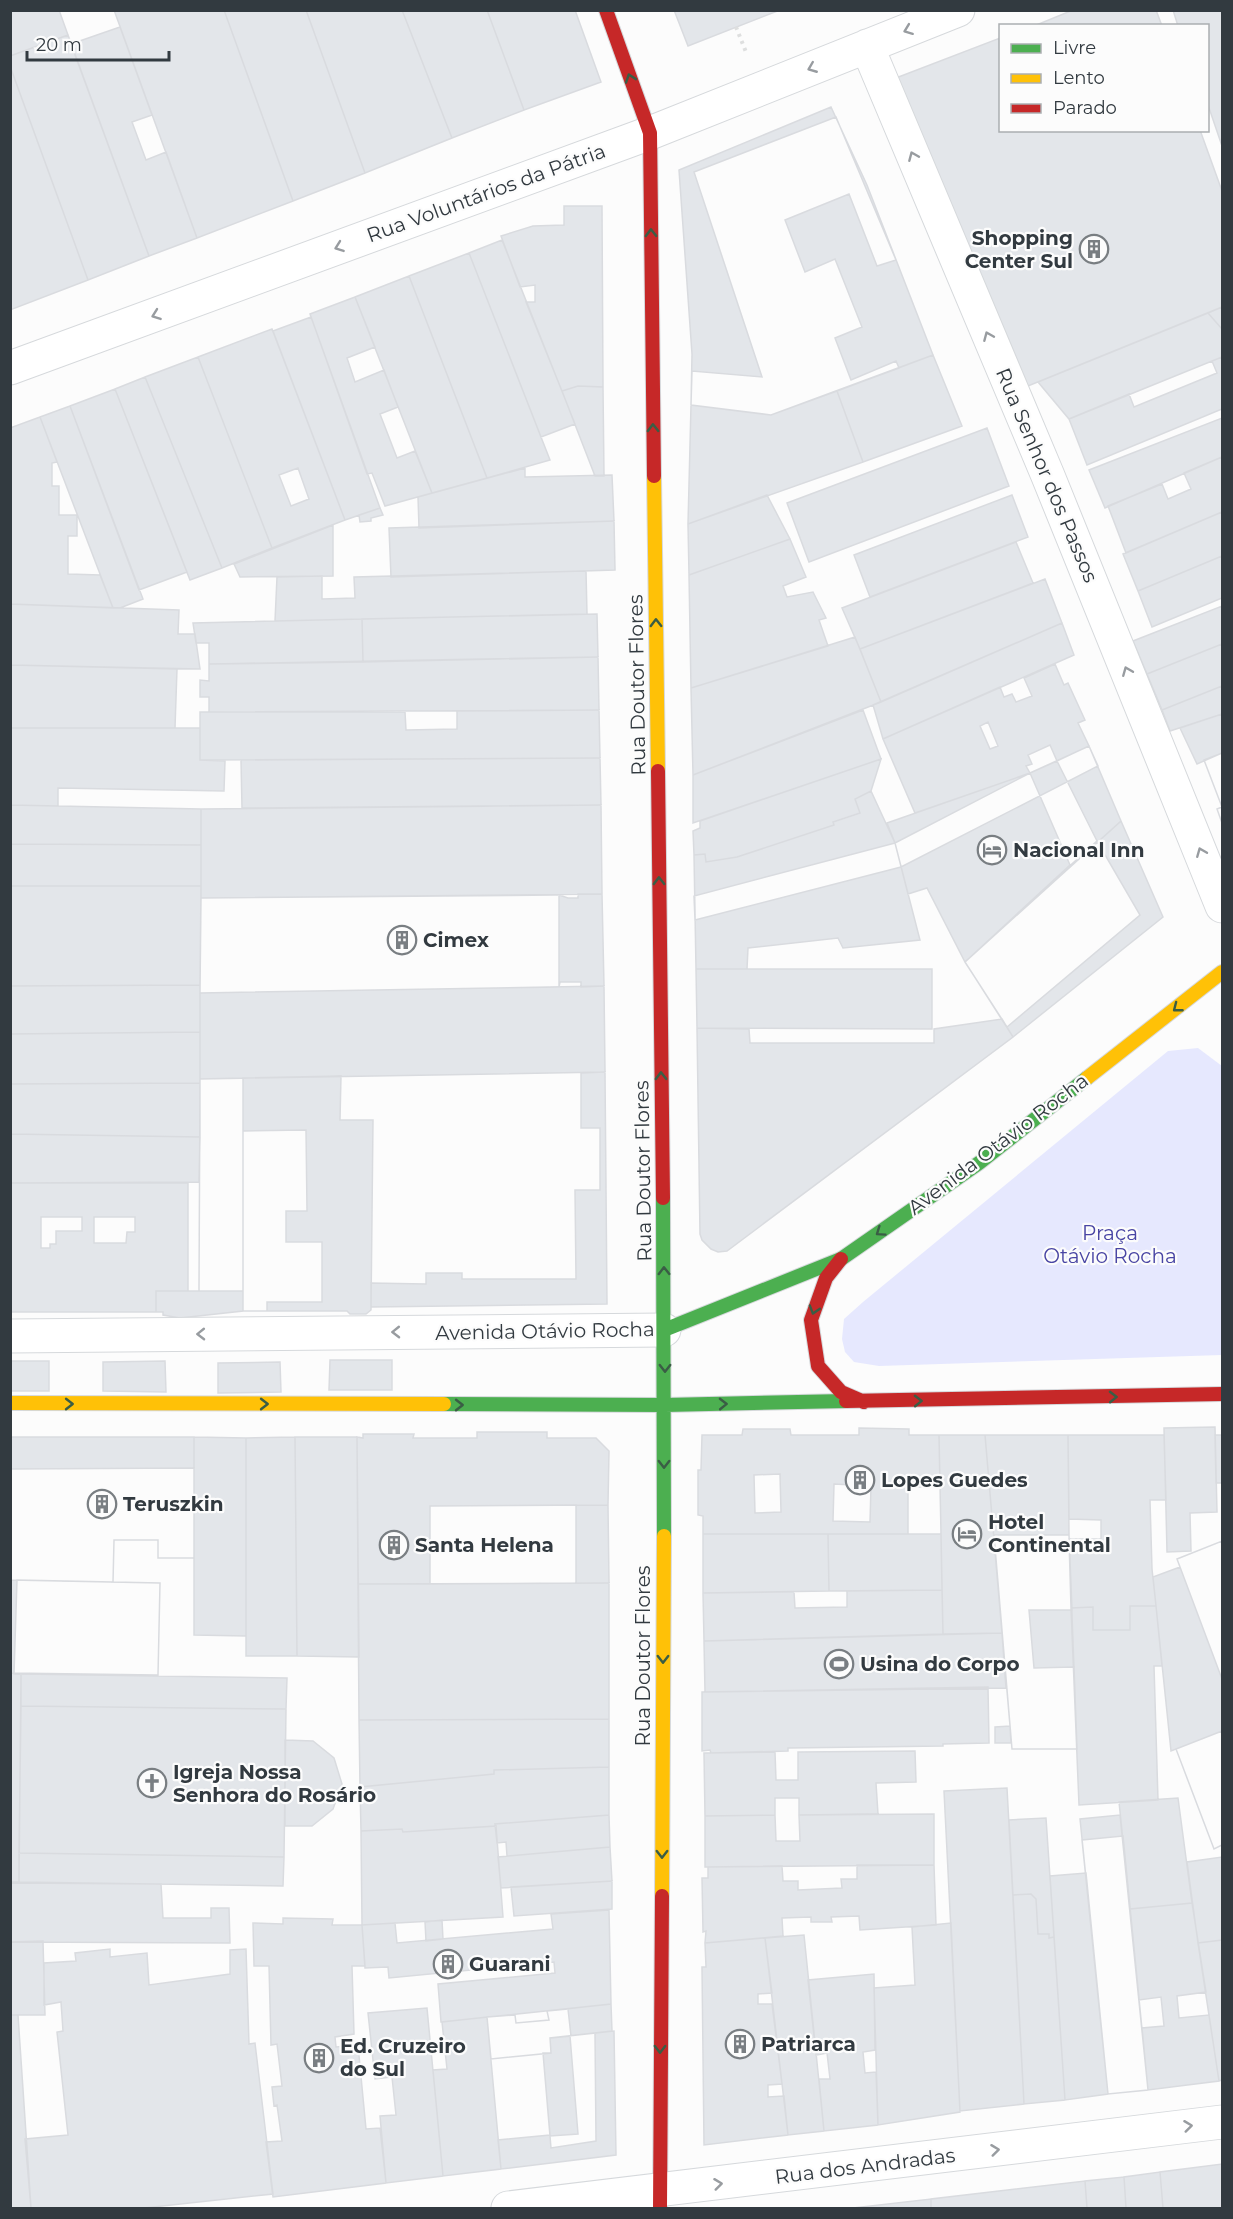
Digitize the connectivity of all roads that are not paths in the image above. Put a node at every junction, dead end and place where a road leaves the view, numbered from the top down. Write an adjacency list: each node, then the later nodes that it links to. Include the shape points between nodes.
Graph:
1 (606, 10): 4 (street, Rua Doutor Flores, one-way to 1)
2 (958, 10): 3 (street, Rua Voluntários da Pátria, one-way to 3)
3 (867, 46): 4 (street, Rua Voluntários da Pátria, one-way to 4); 6 (street, Rua Senhor dos Passos, one-way to 3, via 1048,476)
4 (650, 133): 5 (street, Rua Voluntários da Pátria, one-way to 5); 9 (street, Rua Doutor Flores, one-way to 4)
5 (10, 368)
6 (1222, 906)
7 (1222, 972): 8 (street, Avenida Otávio Rocha, one-way to 8, via 980,1163)
8 (841, 1258): 9 (street, Avenida Otávio Rocha); 12 (street, one-way to 12, via 826,1278 810,1320 818,1366 841,1392)
9 (664, 1330): 10 (street, Avenida Otávio Rocha, one-way to 10); 14 (street, Rua Doutor Flores, one-way to 14)
10 (10, 1336)
11 (1222, 1394): 12 (street, one-way to 11)
12 (864, 1402): 14 (street, one-way to 12)
13 (10, 1404): 14 (street, one-way to 14)
14 (665, 1405): 16 (street, Rua Doutor Flores, one-way to 16)
15 (1222, 2122): 16 (street, Rua dos Andradas, one-way to 15)
16 (660, 2200): 17 (street, Rua dos Andradas)
17 (508, 2208)

